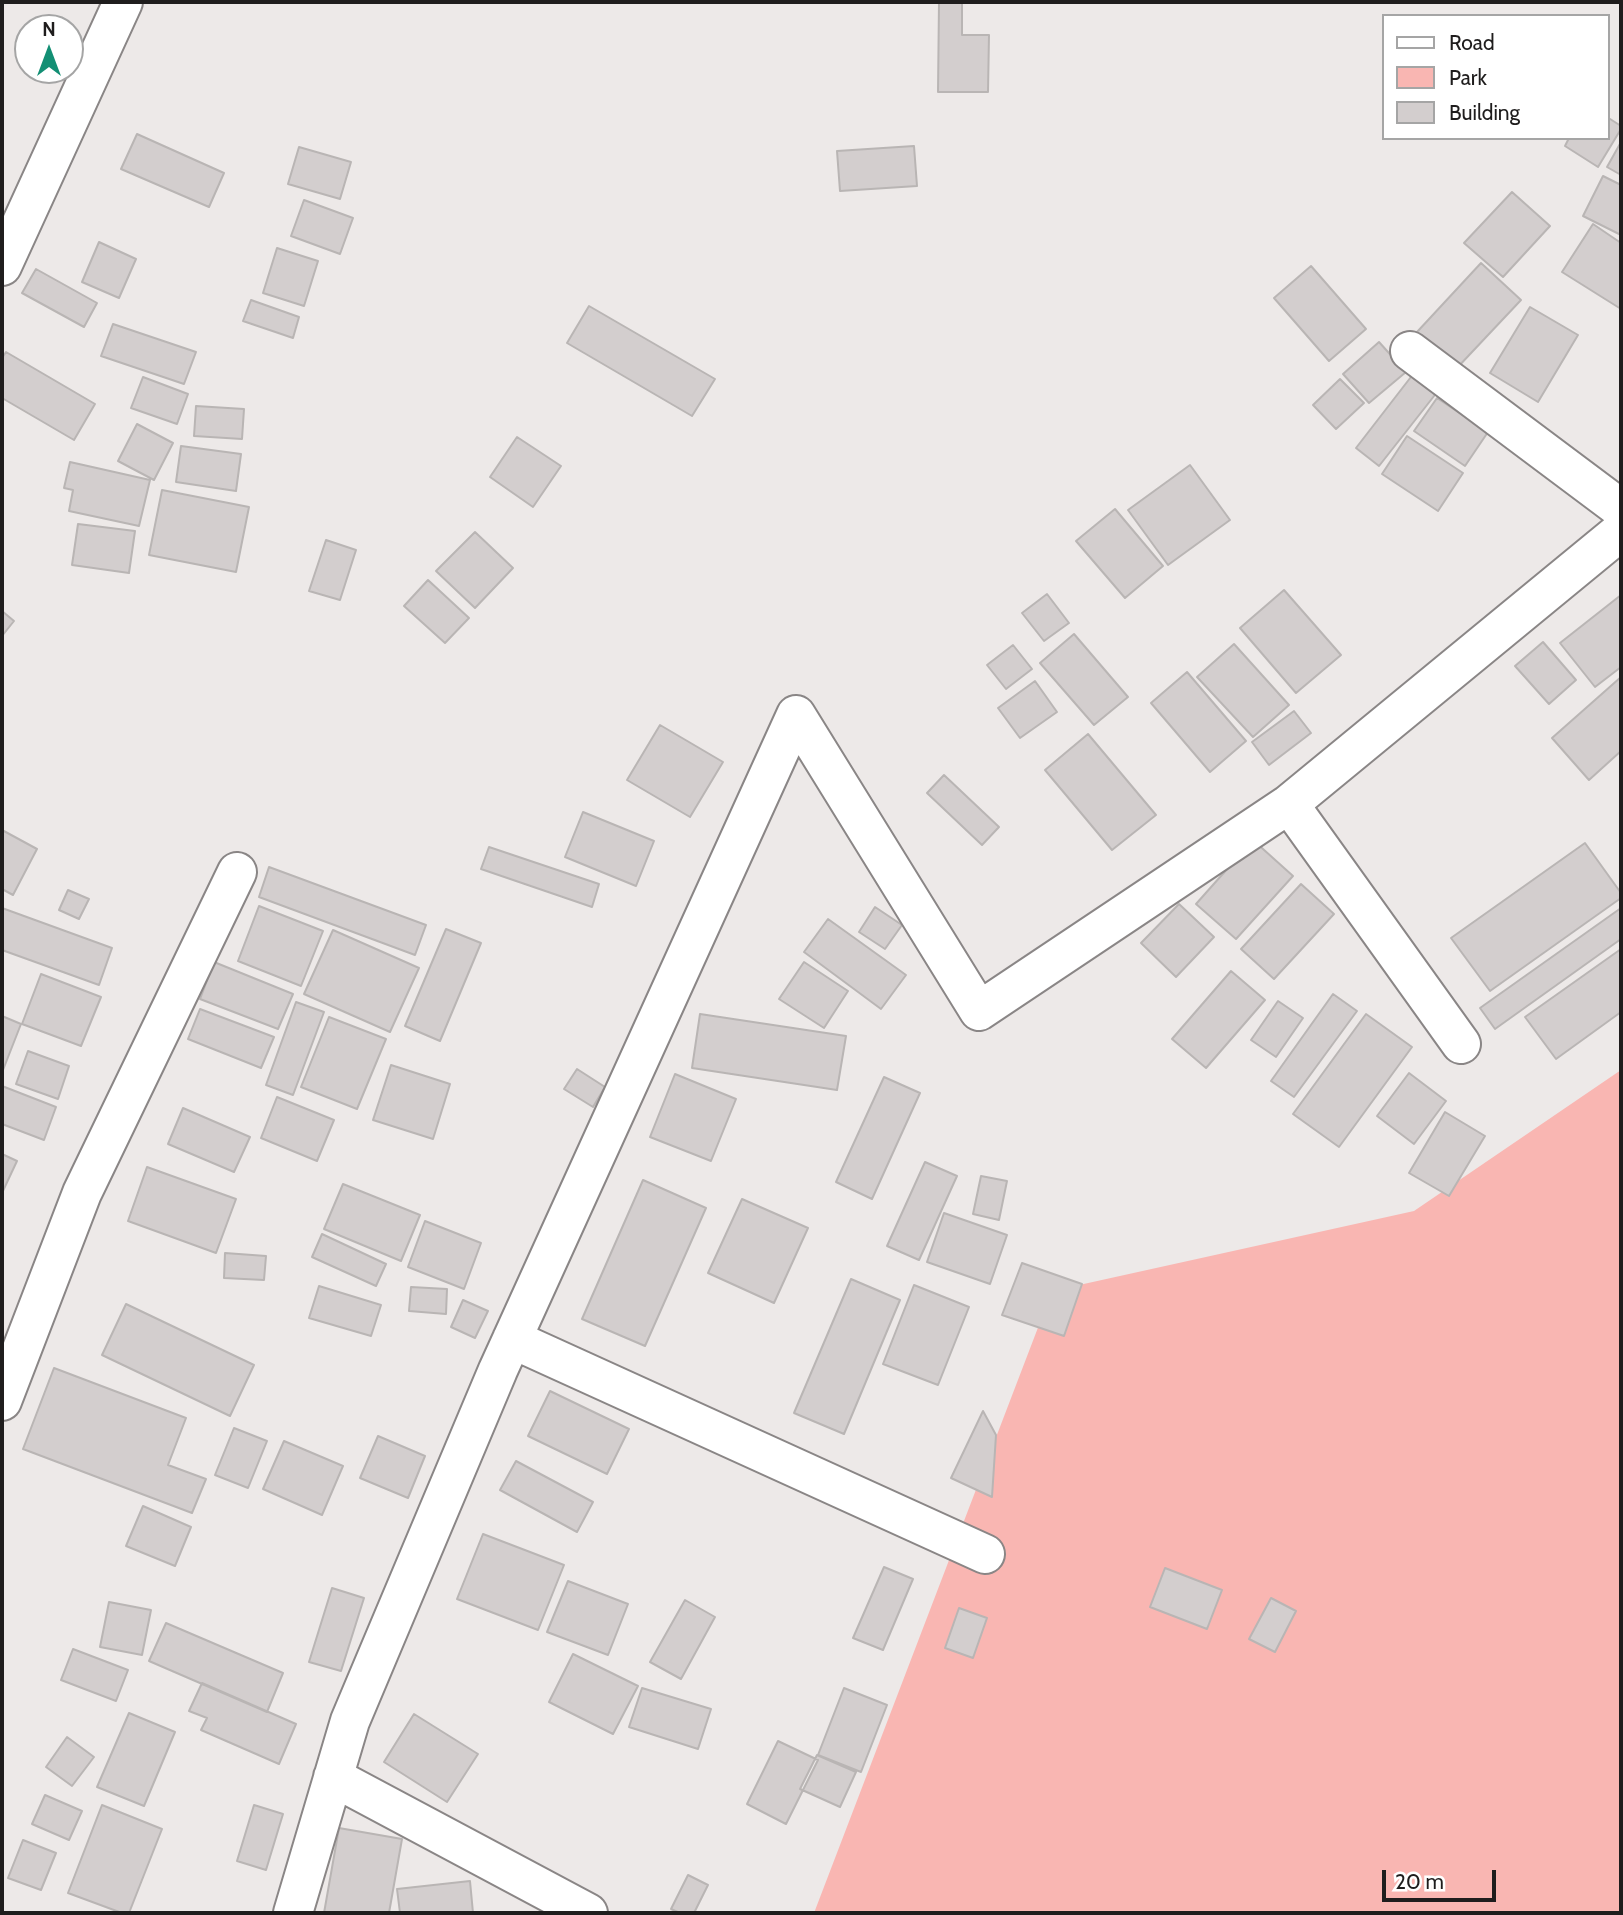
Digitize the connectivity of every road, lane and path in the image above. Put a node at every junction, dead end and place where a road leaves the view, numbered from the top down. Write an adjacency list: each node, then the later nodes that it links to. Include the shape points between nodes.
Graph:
1 (123, 2): 2 (street)
2 (2, 266)
3 (1410, 351): 4 (street)
4 (1621, 509)
5 (1621, 530): 6 (street)
6 (1289, 804): 8 (street); 9 (street, via 979,1011 796,715)
7 (237, 872): 10 (street, via 82,1192)
8 (1461, 1044)
9 (512, 1339): 11 (street); 12 (street, via 350,1721)
10 (2, 1401)
11 (985, 1554)
12 (333, 1777): 13 (street); 14 (street)
13 (293, 1913)
14 (588, 1913)

